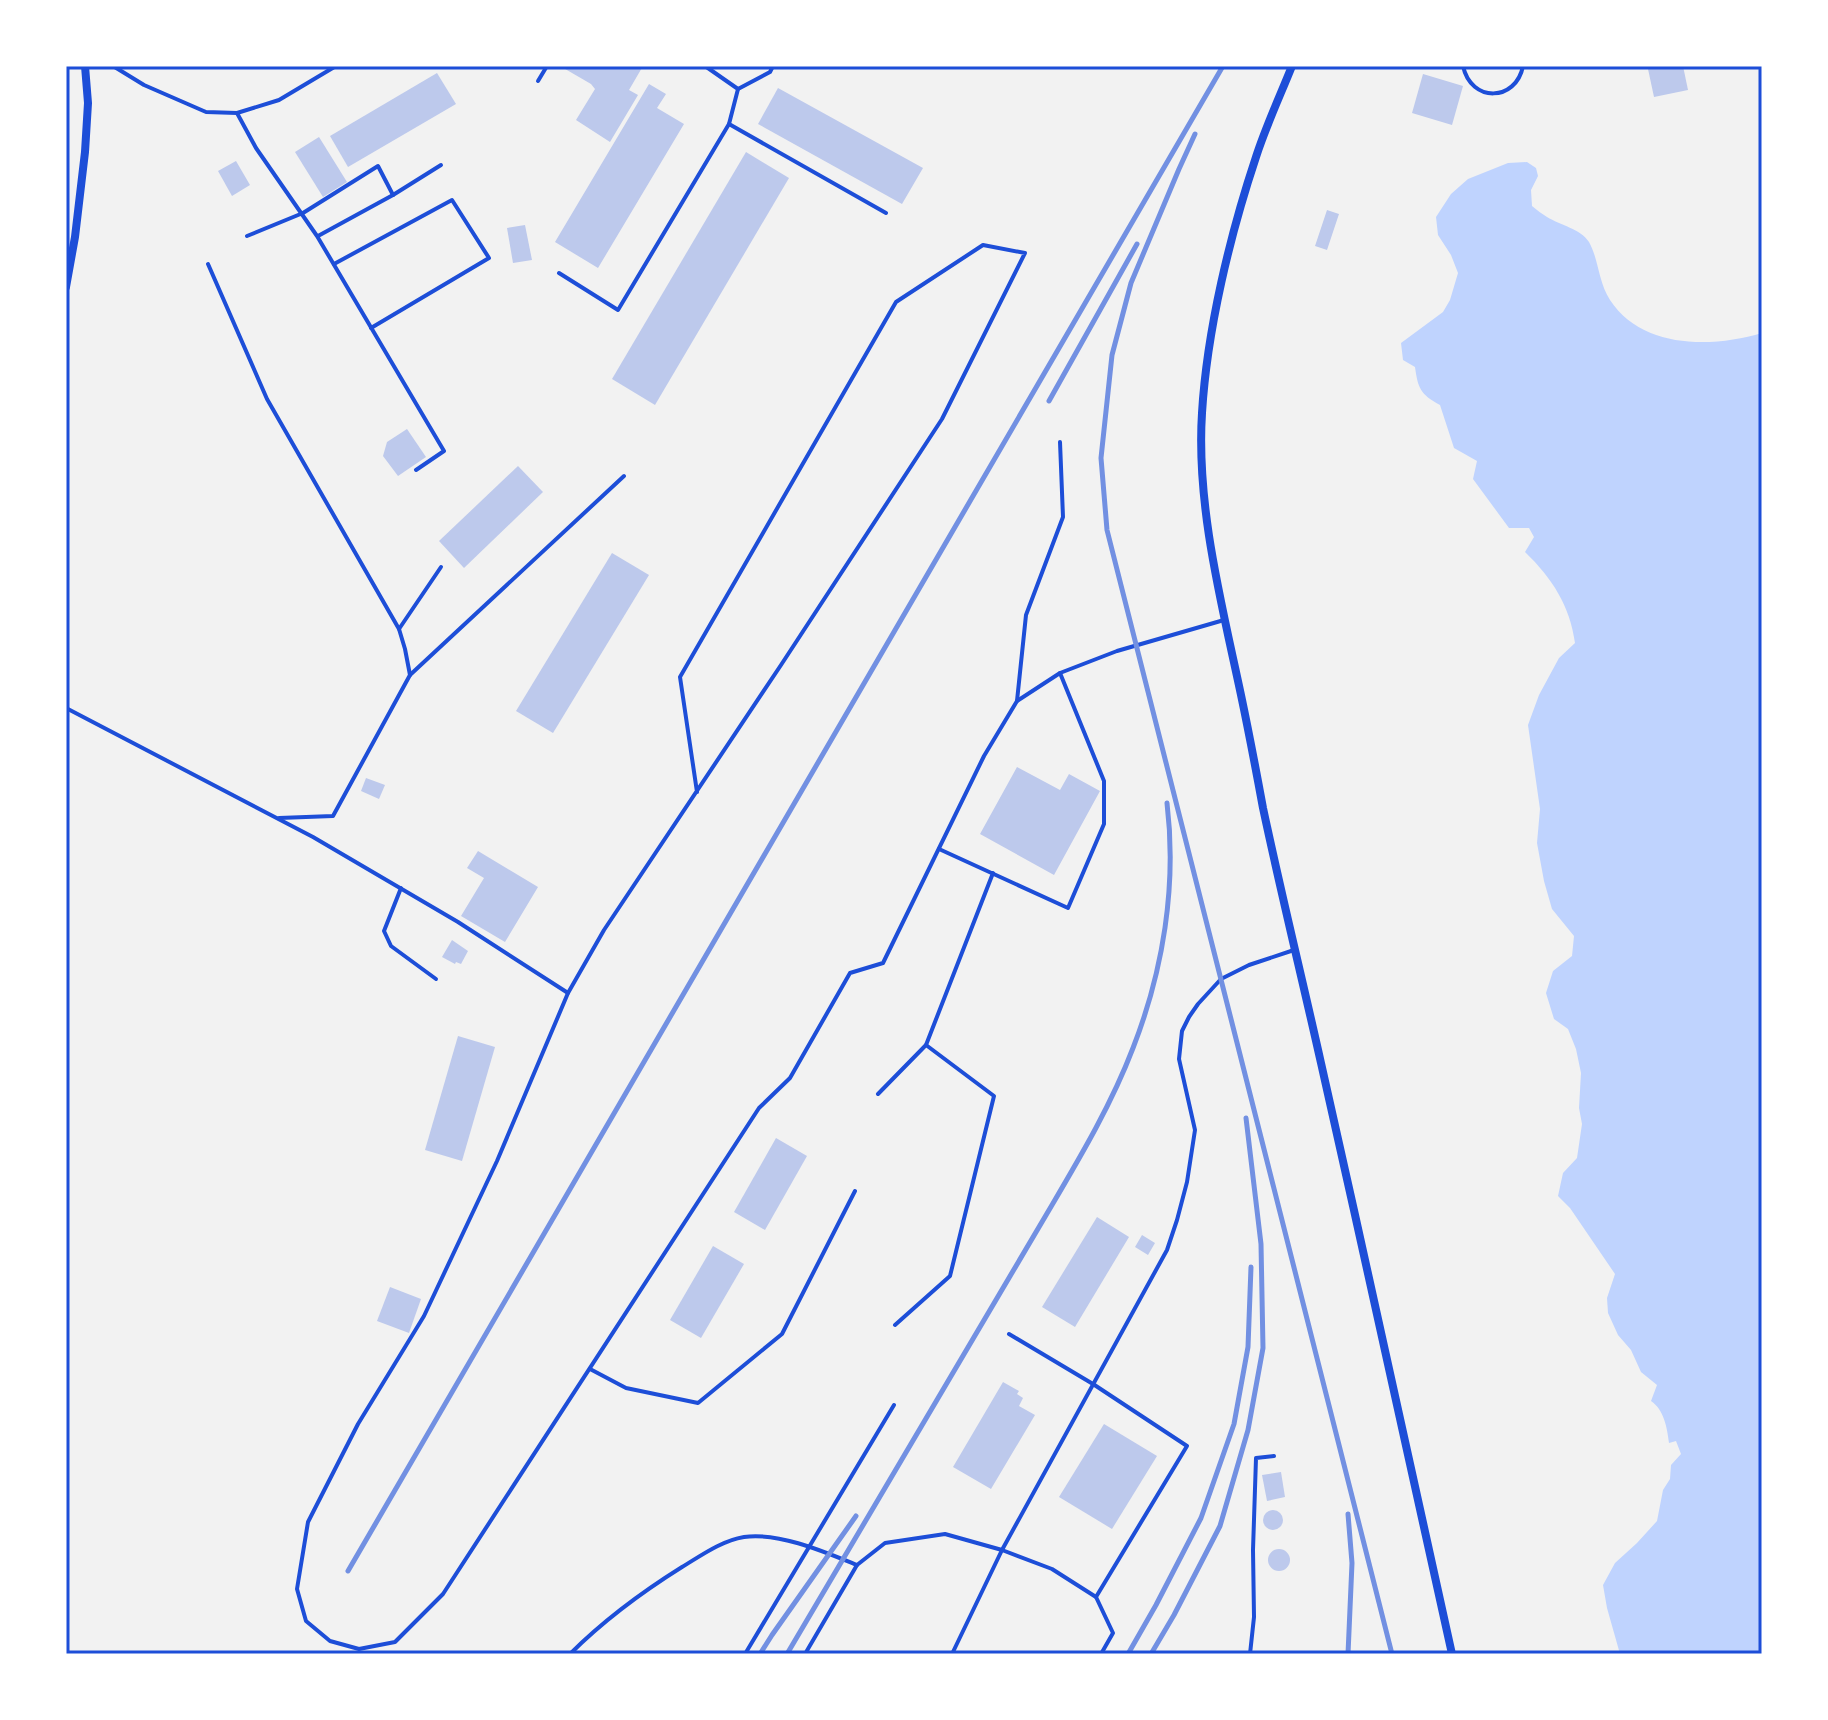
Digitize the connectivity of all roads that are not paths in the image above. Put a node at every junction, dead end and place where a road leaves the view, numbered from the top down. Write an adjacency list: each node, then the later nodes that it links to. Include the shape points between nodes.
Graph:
1 (85, 66): 23 (street, via 85,152)
2 (113, 66): 12 (lane, via 206,112)
3 (336, 66): 12 (lane, via 279,100)
4 (547, 66): 10 (lane)
5 (705, 66): 11 (lane)
6 (773, 66): 11 (lane)
7 (1292, 66): 29 (street, via 1245,193 1220,289 1206,377 1205,486)
8 (1463, 66): 9 (lane, via 1480,91 1496,93 1516,83)
9 (1523, 66)
10 (538, 81)
11 (738, 89): 13 (lane)
12 (237, 113): 16 (lane)
13 (729, 124): 17 (lane); 22 (lane, via 618,310)
14 (441, 165): 15 (lane)
15 (393, 195): 16 (lane, via 378,166); 19 (lane)
16 (303, 213): 18 (lane); 19 (lane)
17 (886, 213)
18 (247, 236)
19 (317, 236): 21 (lane)
20 (208, 264): 30 (lane, via 267,399)
21 (334, 264): 24 (lane); 24 (lane, via 452,200 489,258)
22 (559, 273)
23 (66, 287)
24 (371, 328): 26 (lane, via 444,451)
25 (1060, 442): 33 (lane, via 1063,517 1026,615)
26 (416, 470)
27 (624, 476): 32 (lane)
28 (441, 567): 30 (lane)
29 (1224, 620): 31 (lane); 40 (street)
30 (399, 629): 32 (lane)
31 (1060, 673): 33 (lane); 38 (lane, via 1104,781 1104,824 1068,908)
32 (410, 675): 36 (lane, via 333,816)
33 (1017, 701): 37 (lane)
34 (66, 708): 36 (lane)
35 (697, 792): 35 (lane, via 942,419 1025,253 983,245 896,302 680,677); 42 (lane)
36 (277, 818): 39 (lane)
37 (939, 849): 38 (lane); 48 (lane, via 883,963 850,973 790,1078 759,1108)
38 (993, 873): 43 (lane)
39 (401, 888): 41 (lane, via 384,931 391,946); 42 (lane)
40 (1294, 950): 49 (lane, via 1221,979 1182,1031 1179,1059 1195,1130 1187,1182 1167,1250); 62 (street)
41 (436, 979)
42 (568, 993): 48 (lane, via 424,1316 358,1424 308,1522 297,1589 306,1621 330,1641 359,1649 395,1642 443,1594)
43 (926, 1045): 44 (lane); 46 (lane, via 994,1096 950,1276)
44 (878, 1094)
45 (855, 1191): 48 (lane, via 782,1334 698,1403 626,1388)
46 (895, 1325)
47 (1009, 1334): 49 (lane)
48 (590, 1369)
49 (1093, 1384): 53 (lane); 55 (lane, via 1187,1446)
50 (894, 1405): 52 (lane)
51 (1274, 1456): 61 (lane, via 1256,1458)
52 (810, 1547): 54 (lane); 56 (lane, via 745,1537 714,1547 641,1593); 57 (lane)
53 (1002, 1550): 54 (lane, via 945,1534 885,1543); 55 (lane, via 1052,1569); 59 (lane)
54 (857, 1565): 58 (lane)
55 (1096, 1597): 60 (lane, via 1113,1633)
56 (570, 1654)
57 (745, 1654)
58 (805, 1654)
59 (952, 1654)
60 (1101, 1654)
61 (1250, 1654)
62 (1452, 1654)

